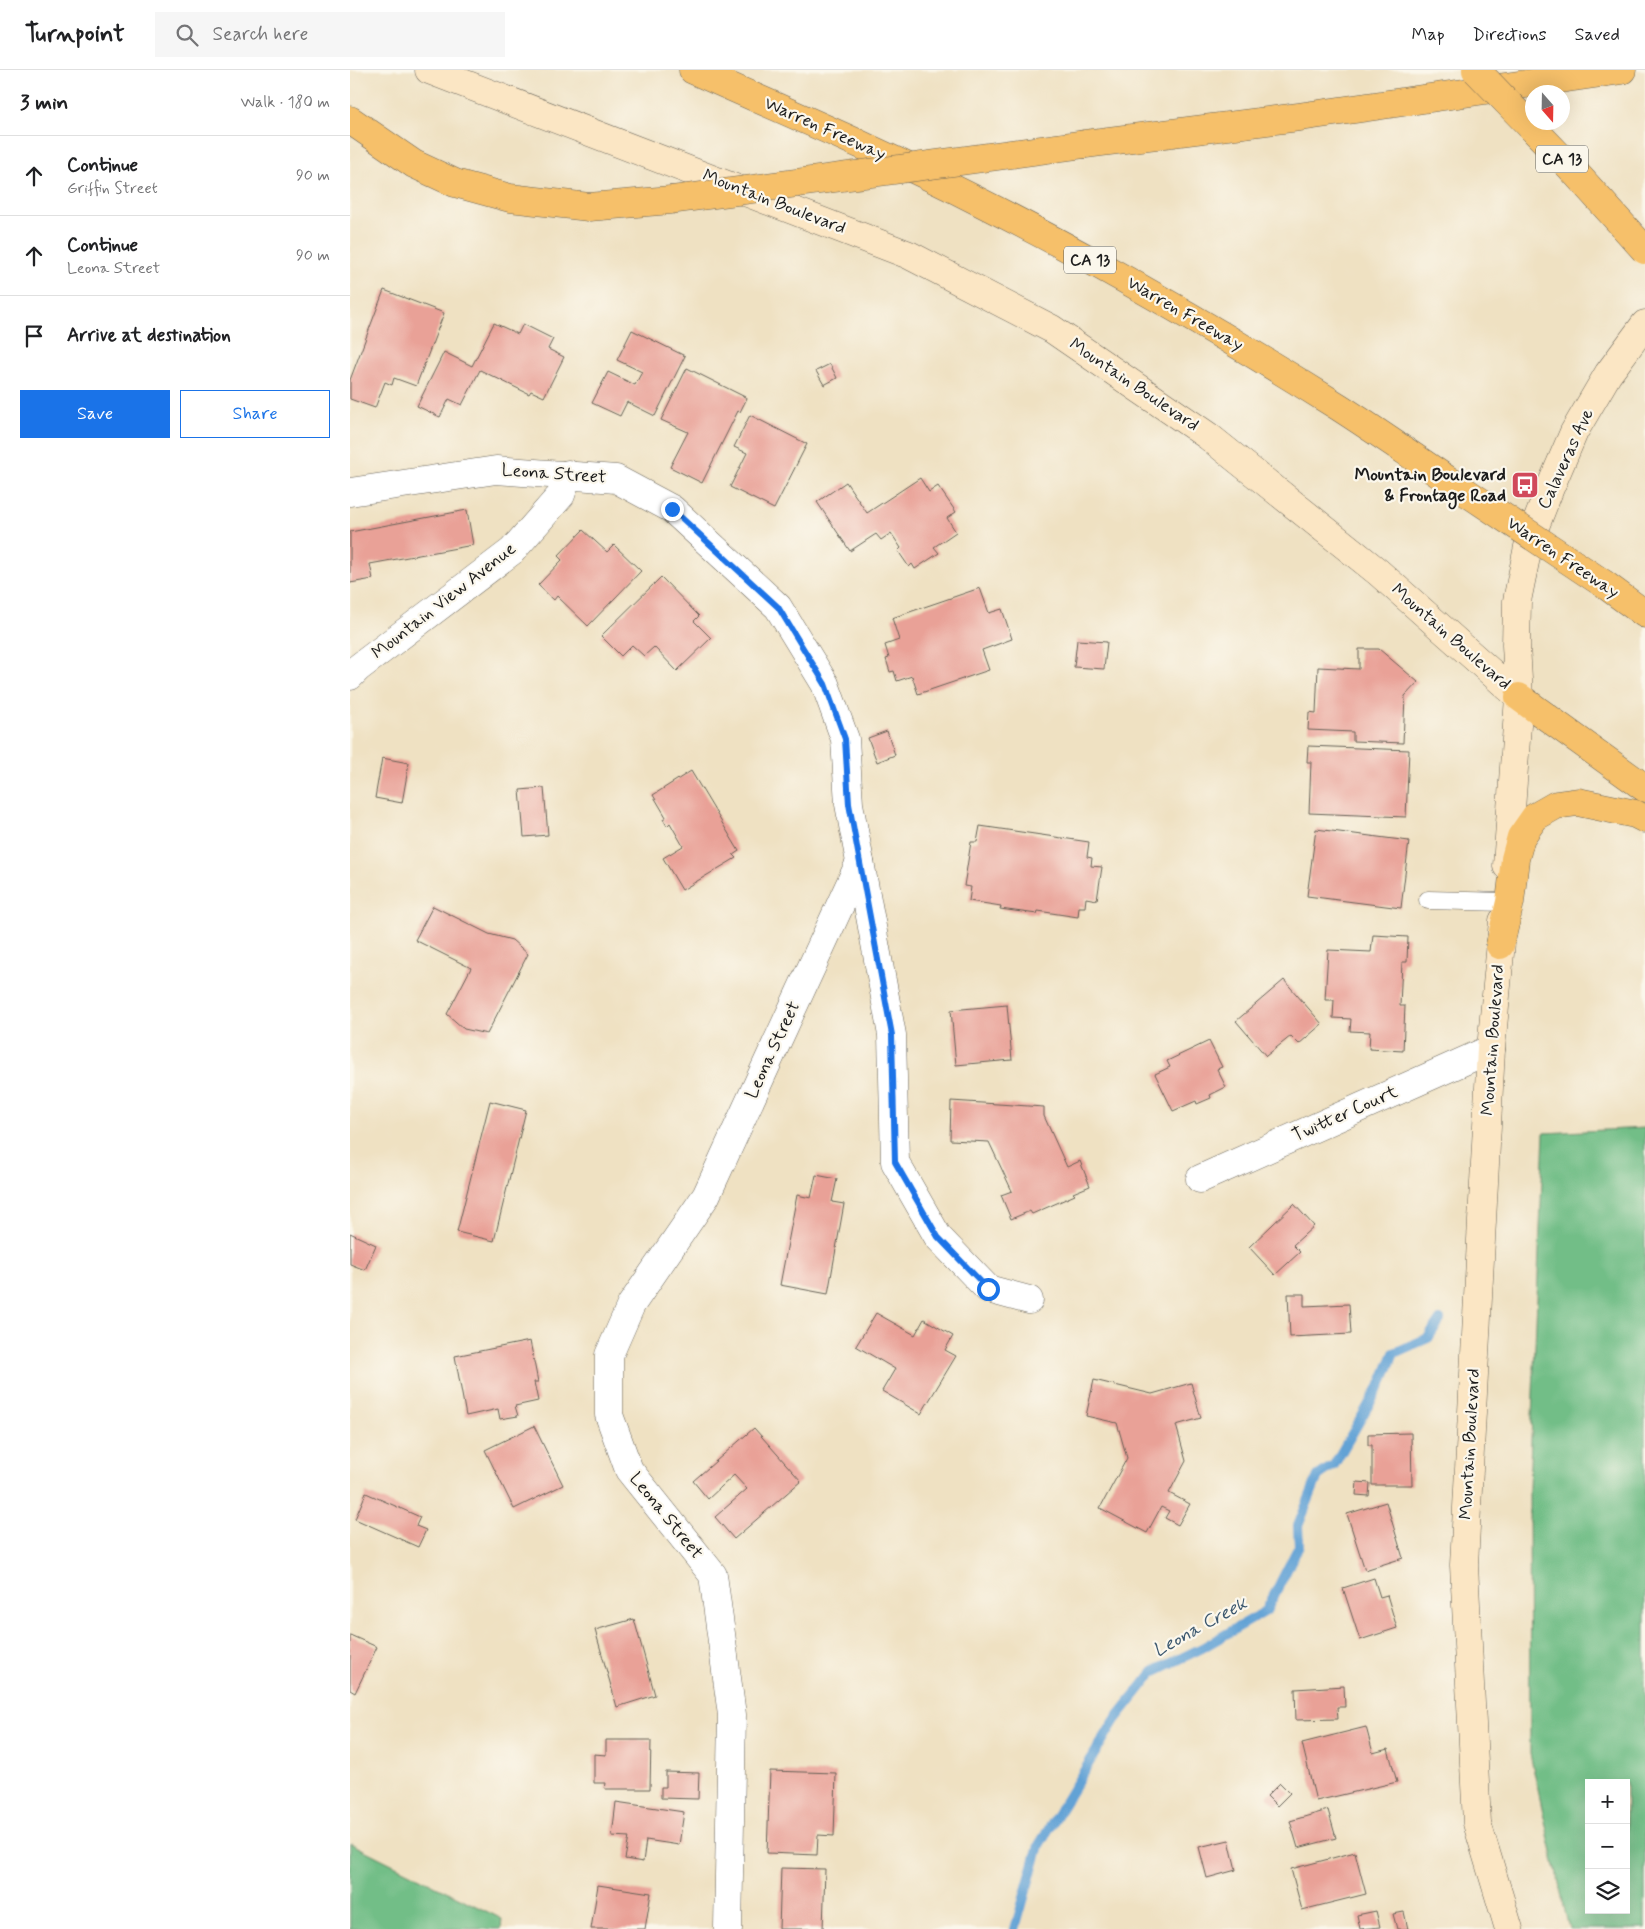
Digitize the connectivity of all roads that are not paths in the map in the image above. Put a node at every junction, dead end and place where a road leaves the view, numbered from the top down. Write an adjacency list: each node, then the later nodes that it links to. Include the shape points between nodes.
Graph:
1 (429, 70): 12 (street, Mountain Boulevard, via 909,255 1052,329 1208,436 1378,572)
2 (693, 70): 10 (highway, Warren Freeway / CA 13, bridge, via 842,135 974,198 1095,262 1340,408)
3 (1476, 70): 6 (highway, CA 13, bridge)
4 (1622, 70): 5 (highway, bridge, via 1299,117 671,200 589,206 510,198 455,183 414,164)
5 (350, 120)
6 (1645, 250)
7 (1645, 324): 12 (street, Calaveras Ave, via 1608,374 1574,432 1529,542 1516,601)
8 (568, 474): 9 (street, Leona Street, via 496,470); 11 (street, Mountain View Avenue, via 561,495 512,551); 15 (street, Leona Street, via 616,479 672,509 778,607 825,684 845,739 849,804)
9 (350, 492)
10 (1645, 614)
11 (350, 676)
12 (1519, 696): 13 (highway); 17 (street, Mountain Boulevard)
13 (1645, 788)
14 (1645, 819): 18 (highway, via 1578,802 1556,805 1535,817 1521,837)
15 (860, 862): 21 (street, via 892,1035 895,1162 938,1237 988,1289); 22 (street, Leona Street, via 706,1196 631,1305 609,1355 609,1415 629,1470 713,1575 732,1714)
16 (1428, 900): 17 (lane)
17 (1504, 902): 18 (street, Mountain Boulevard)
18 (1500, 945): 19 (street, Mountain Boulevard)
19 (1491, 1049): 20 (street, Twitter Court); 23 (street, Mountain Boulevard, via 1464,1565 1477,1824)
20 (1200, 1179)
21 (1029, 1300)
22 (728, 1929)
23 (1509, 1929)

